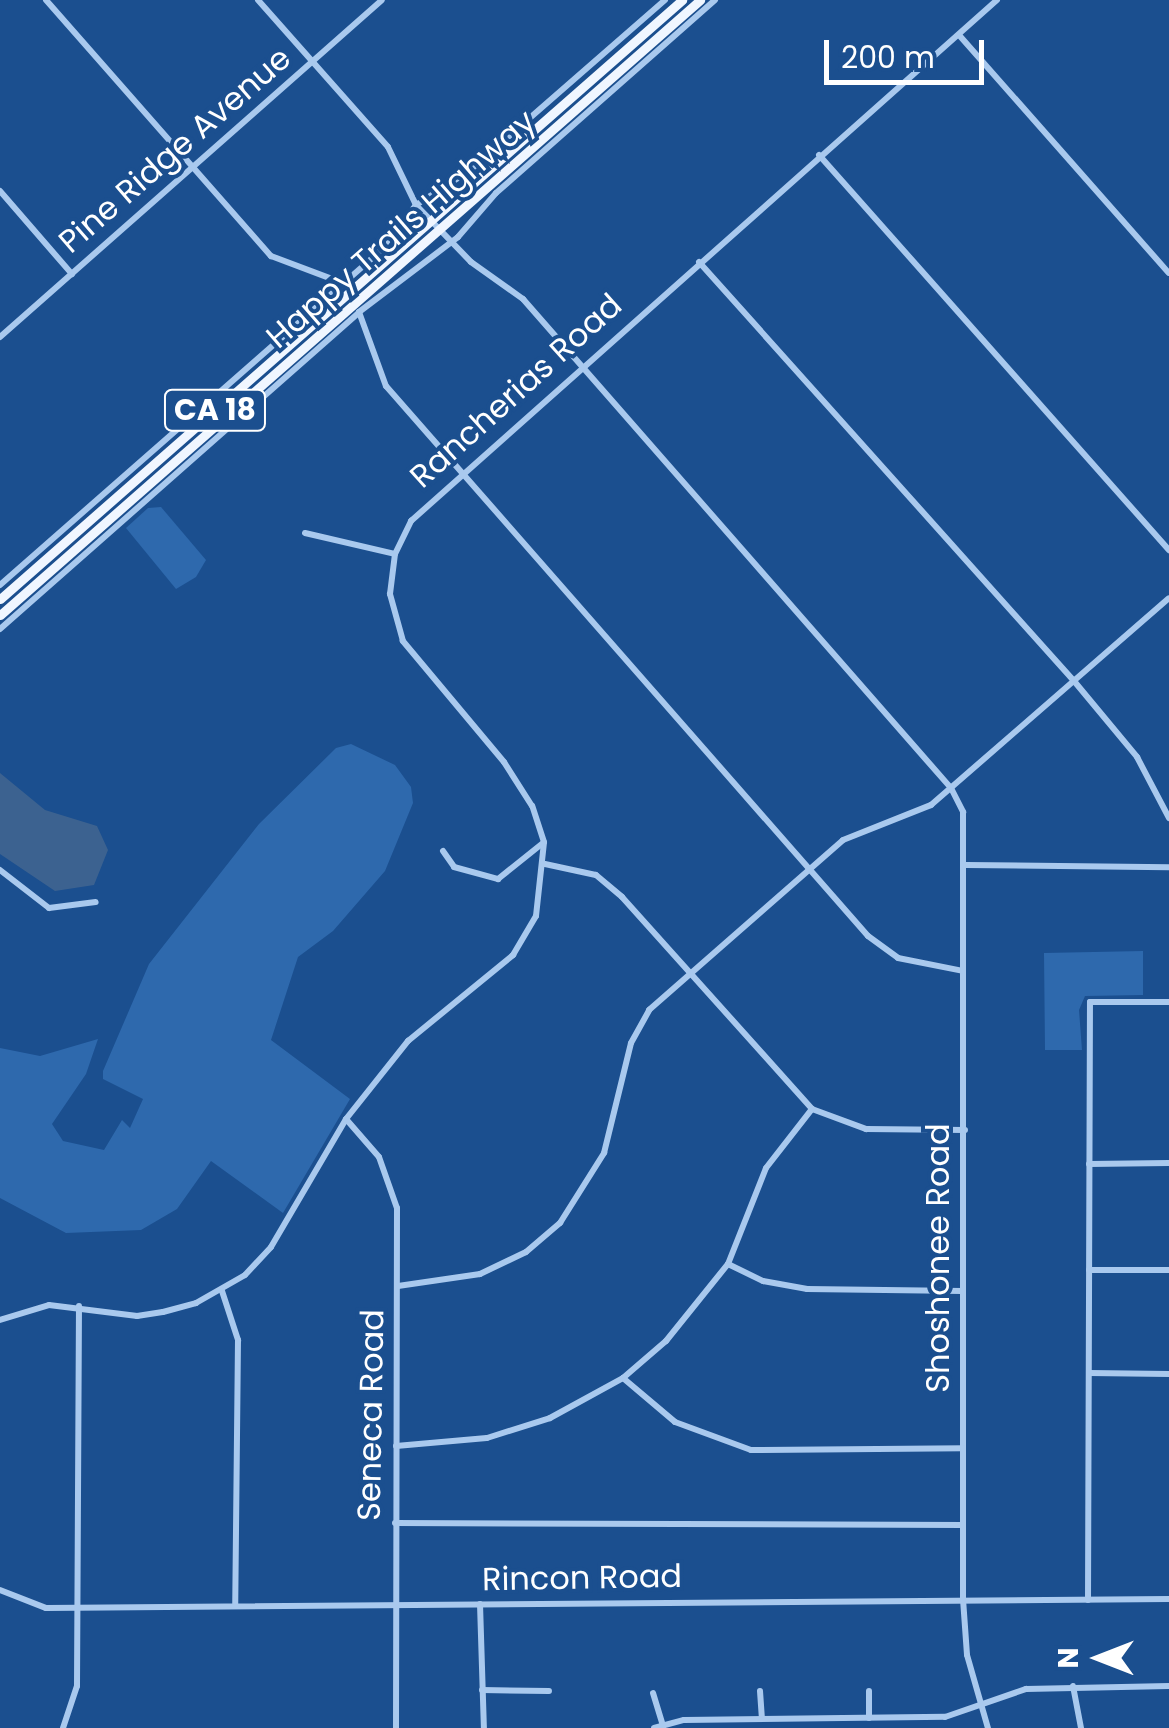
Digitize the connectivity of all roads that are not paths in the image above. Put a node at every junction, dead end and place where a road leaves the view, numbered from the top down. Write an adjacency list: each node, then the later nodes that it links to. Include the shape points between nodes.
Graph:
1 (46, 0): 12 (street)
2 (258, 0): 10 (street)
3 (382, 0): 10 (street, Pine Ridge Avenue)
4 (666, 0): 14 (street, via 469,171)
5 (682, 0): 15 (main road, Happy Trails Highway / CA 18)
6 (700, 0): 16 (main road, Happy Trails Highway / CA 18)
7 (715, 0): 17 (street, via 496,193)
8 (997, 0): 9 (street, Rancherias Road)
9 (959, 34): 11 (street, Rancherias Road); 19 (street)
10 (314, 63): 12 (street, Pine Ridge Avenue); 14 (street, via 388,148)
11 (819, 155): 18 (street, Rancherias Road); 27 (street)
12 (193, 167): 20 (street, Pine Ridge Avenue); 21 (street, via 271,256)
13 (0, 191): 20 (street)
14 (416, 205): 15 (street); 21 (street)
15 (430, 220): 16 (street); 31 (main road, Happy Trails Highway / CA 18)
16 (438, 230): 17 (street); 32 (main road, Happy Trails Highway / CA 18)
17 (450, 243): 22 (street); 24 (street, via 523,299)
18 (699, 262): 24 (street, Rancherias Road); 34 (street)
19 (1169, 273)
20 (72, 274): 23 (street, Pine Ridge Avenue)
21 (343, 283): 29 (street)
22 (359, 312): 25 (street, via 386,386); 33 (street)
23 (0, 337)
24 (580, 365): 25 (street, Rancherias Road); 35 (street)
25 (460, 472): 28 (street, Rancherias Road, via 411,521); 41 (street)
26 (305, 533): 28 (street)
27 (1169, 550)
28 (395, 554): 37 (street, Rancherias Road, via 390,594 402,641 504,762 532,806)
29 (0, 585)
30 (1169, 598): 34 (street)
31 (0, 600)
32 (0, 615)
33 (0, 629)
34 (1074, 681): 35 (street); 36 (street, via 1137,757)
35 (951, 788): 40 (street, Shoshonee Road, via 963,812); 41 (street, via 899,822 843,840)
36 (1169, 818)
37 (544, 842): 38 (street, via 498,879 454,867); 39 (street, Rancherias Road)
38 (443, 851)
39 (545, 864): 45 (street, via 596,875); 49 (street, Rancherias Road, via 536,916 514,954 408,1041)
40 (966, 865): 42 (street); 46 (street, Shoshonee Road)
41 (808, 866): 45 (street); 46 (street, via 868,936 898,958)
42 (1169, 867)
43 (0, 870): 44 (street, via 49,908)
44 (96, 902)
45 (690, 972): 48 (street); 56 (street, via 649,1010 631,1043 604,1153 560,1223 526,1252 480,1274)
46 (963, 972): 50 (street, Shoshonee Road)
47 (1169, 1002): 52 (street, via 1090,1002)
48 (812, 1109): 50 (street, via 866,1129); 53 (street, via 766,1168)
49 (346, 1119): 56 (street, Seneca Road, via 379,1157 392,1185); 57 (street, Rancherias Road, via 272,1248)
50 (964, 1130): 58 (street, Shoshonee Road)
51 (1169, 1163): 52 (street)
52 (1089, 1164): 54 (street)
53 (728, 1264): 58 (street, via 763,1281 806,1289); 63 (street, via 666,1341)
54 (1088, 1270): 55 (street); 61 (street)
55 (1169, 1270)
56 (398, 1286): 64 (street, Seneca Road)
57 (222, 1291): 59 (street, Rancherias Road, via 137,1316); 74 (street, via 238,1340)
58 (962, 1291): 65 (street, Shoshonee Road)
59 (79, 1306): 60 (street, Rancherias Road, via 49,1305); 75 (street)
60 (0, 1320)
61 (1089, 1373): 62 (street); 71 (street)
62 (1169, 1374)
63 (623, 1378): 64 (street, via 550,1418 488,1438); 65 (street, via 675,1422 751,1450)
64 (396, 1446): 66 (street, Seneca Road)
65 (962, 1448): 67 (street, Shoshonee Road)
66 (396, 1523): 67 (street); 72 (street, Seneca Road)
67 (963, 1524): 69 (street, Shoshonee Road)
68 (0, 1590): 75 (street, Rincon Road, via 46,1608)
69 (963, 1599): 71 (street, Rincon Road); 73 (street, Rincon Road); 83 (street, Shoshonee Road, via 967,1655)
70 (1169, 1599): 71 (street, Rincon Road)
71 (1088, 1600)
72 (395, 1604): 73 (street, Rincon Road); 74 (street, Rincon Road); 88 (street, Seneca Road)
73 (480, 1604): 78 (street)
74 (235, 1605): 75 (street, Rincon Road)
75 (76, 1607): 87 (street, via 77,1686)
76 (1073, 1686): 77 (street); 83 (street, via 1026,1689); 91 (street)
77 (1169, 1686)
78 (482, 1690): 79 (street); 89 (street)
79 (549, 1691)
80 (760, 1691): 84 (street)
81 (868, 1691): 85 (street)
82 (653, 1693): 86 (street)
83 (981, 1704): 85 (street, via 945,1717); 90 (street, Shoshonee Road)
84 (762, 1717): 85 (street); 86 (street)
85 (869, 1718)
86 (658, 1726)
87 (63, 1728)
88 (396, 1728)
89 (484, 1728)
90 (988, 1728)
91 (1081, 1728)

